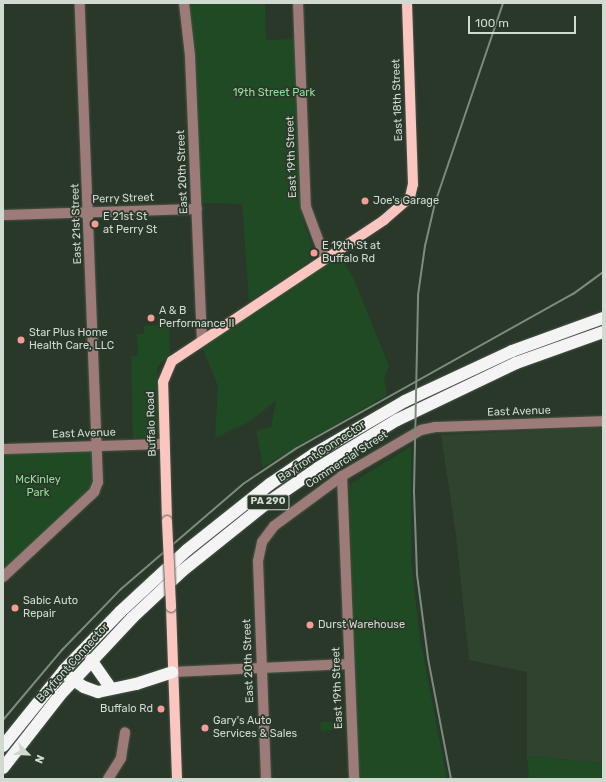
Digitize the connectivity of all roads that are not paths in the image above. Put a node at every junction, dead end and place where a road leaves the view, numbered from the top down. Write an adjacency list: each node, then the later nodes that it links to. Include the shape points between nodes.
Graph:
1 (80, 3): 7 (street, East 21st Street)
2 (184, 3): 6 (street, East 20th Street, via 190,56)
3 (298, 3): 9 (street, East 19th Street, via 306,207)
4 (407, 3): 5 (main road, East 18th Street, via 413,184)
5 (410, 197): 9 (main road, Buffalo Road, via 384,220)
6 (197, 209): 7 (street, Perry Street); 12 (street, East 20th Street)
7 (89, 212): 8 (street, Perry Street); 16 (street, East 21st Street)
8 (3, 215)
9 (325, 258): 12 (main road, Buffalo Road)
10 (603, 318): 24 (highway, Bayfront Connector / PA 290, via 527,345 464,372 405,401 314,454 187,550 120,612)
11 (603, 332): 21 (highway, Bayfront Connector / PA 290, via 479,379 397,420 318,468 263,506 182,572)
12 (202, 340): 15 (main road, Buffalo Road, via 175,358 166,371 163,382)
13 (603, 422): 14 (street, East Avenue)
14 (435, 427): 18 (street, Commercial Street, via 406,437)
15 (165, 444): 16 (street, East Avenue); 25 (main road, Buffalo Road, bridge)
16 (98, 445): 17 (street, East Avenue); 20 (street, East 21st Street, via 98,482 95,490)
17 (3, 449)
18 (342, 476): 19 (street, Commercial Street, via 279,521); 22 (street, East 19th Street)
19 (262, 542): 23 (street, East 20th Street, via 258,561)
20 (3, 577)
21 (91, 660): 26 (highway, Bayfront Connector / PA 290); 27 (highway)
22 (349, 664): 23 (street); 34 (street, East 19th Street)
23 (261, 667): 25 (street); 33 (street, East 20th Street)
24 (63, 672): 26 (highway); 29 (highway, Bayfront Connector / PA 290)
25 (172, 672): 27 (highway); 32 (main road, Buffalo Road)
26 (73, 680): 27 (highway, via 92,691); 30 (highway, Bayfront Connector / PA 290)
27 (111, 689)
28 (125, 732): 31 (street, via 121,758)
29 (3, 746)
30 (3, 768)
31 (108, 779)
32 (178, 779)
33 (266, 779)
34 (354, 779)

